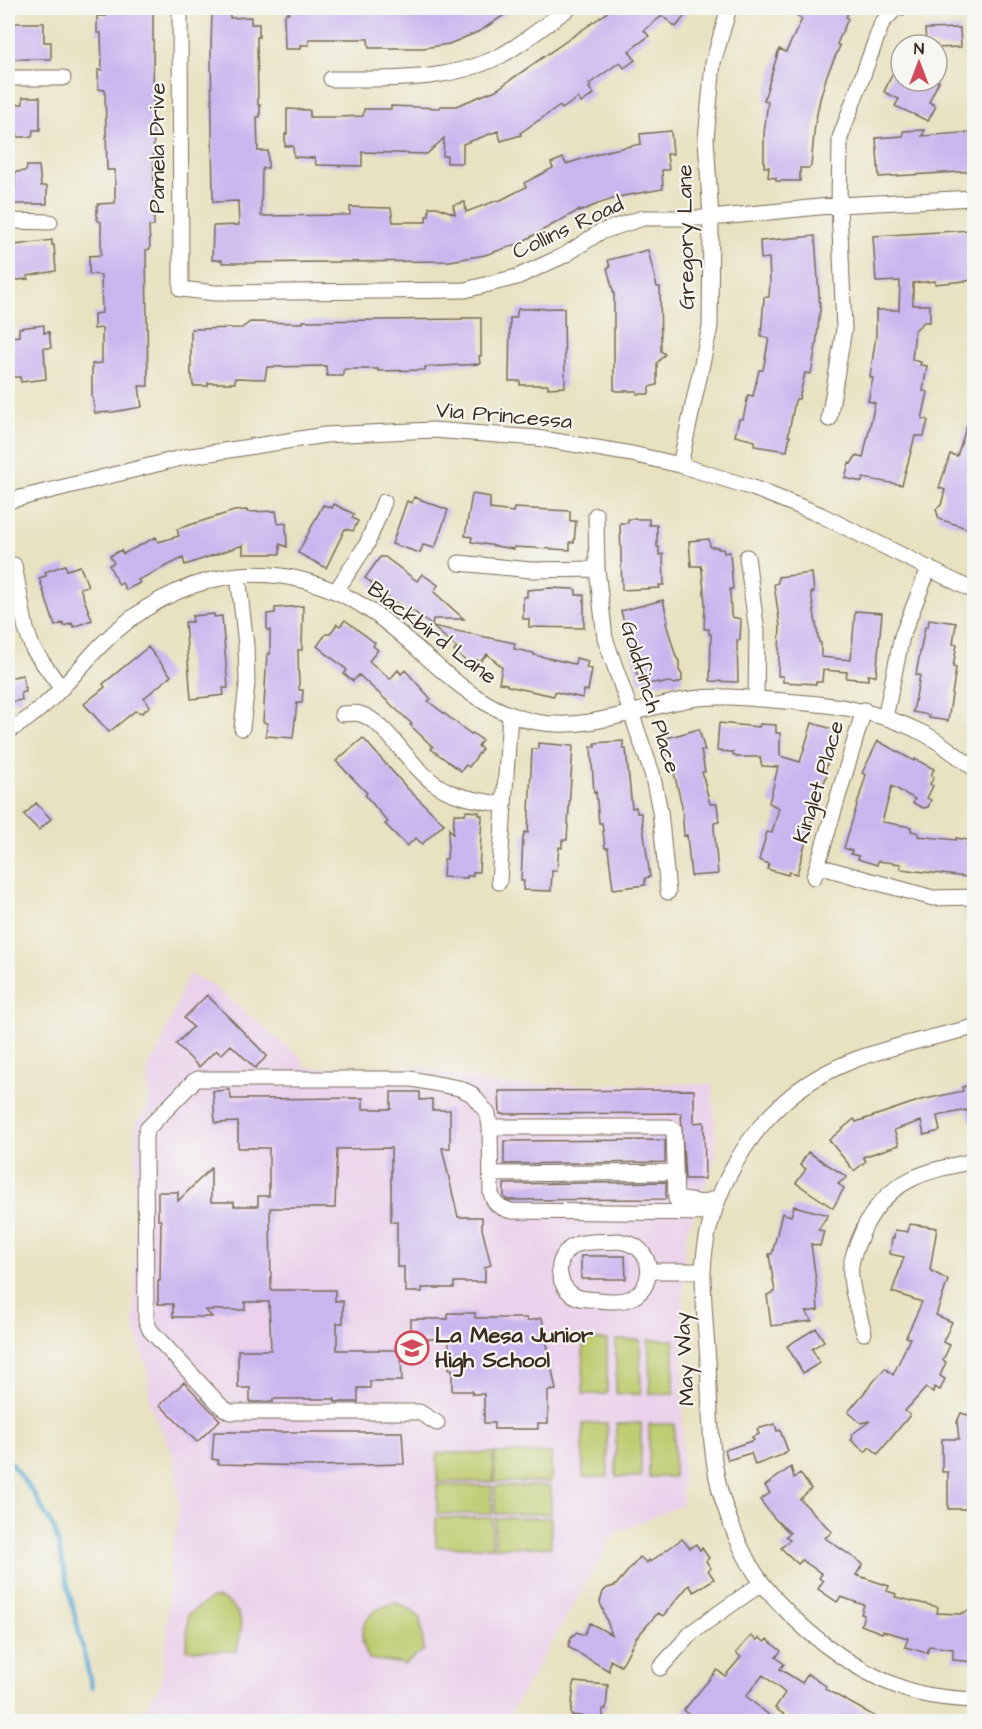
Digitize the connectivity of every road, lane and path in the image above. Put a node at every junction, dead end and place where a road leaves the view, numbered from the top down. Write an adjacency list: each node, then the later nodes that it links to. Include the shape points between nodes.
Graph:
1 (180, 8): 13 (street, Pamela Drive)
2 (569, 8): 7 (street, via 502,55 477,65 406,79)
3 (729, 8): 10 (street, Gregory Lane, via 714,63 706,139)
4 (900, 8): 9 (street, via 882,23 840,138)
5 (8, 78): 6 (street)
6 (63, 78)
7 (331, 79)
8 (975, 198): 9 (street, Collins Road)
9 (839, 205): 10 (street, Collins Road); 14 (street, via 844,329)
10 (711, 218): 13 (street, Collins Road, via 643,218 600,232 565,255 516,277 465,290 215,293); 15 (street, Gregory Lane, via 710,327)
11 (8, 221): 12 (street)
12 (50, 222)
13 (181, 288)
14 (829, 419)
15 (681, 465): 16 (street, Via Princessa, via 537,438 433,430 325,435 185,457); 22 (street, Via Princessa, via 821,514)
16 (8, 501)
17 (384, 502): 25 (street, via 367,544)
18 (596, 515): 23 (street, Goldfinch Place)
19 (747, 557): 28 (street, via 757,632)
20 (459, 563): 23 (street, via 531,570)
21 (14, 565): 27 (street, via 33,649)
22 (929, 568): 26 (street, Via Princessa); 33 (street, via 902,636)
23 (597, 569): 30 (street, Goldfinch Place, via 605,638)
24 (238, 575): 25 (street, Blackbird Lane, via 287,577); 27 (street, Blackbird Lane, via 182,589 128,619); 34 (street, via 246,645)
25 (336, 591): 32 (street, Blackbird Lane, via 375,614 476,699)
26 (975, 591)
27 (61, 688): 35 (street, Blackbird Lane, via 26,722)
28 (756, 699): 29 (street, Blackbird Lane); 30 (street, Blackbird Lane, via 692,699)
29 (864, 710): 33 (street, Blackbird Lane); 40 (street, Kinglet Place, via 816,871 933,898)
30 (630, 713): 32 (street, Blackbird Lane, via 572,725 536,722); 39 (street, Goldfinch Place, via 652,773)
31 (342, 714): 37 (street, via 359,714 376,722 420,773 436,785 461,796)
32 (510, 714): 37 (street)
33 (885, 718): 36 (street, Blackbird Lane, via 927,735)
34 (242, 728)
35 (8, 731)
36 (974, 768)
37 (504, 805): 38 (street)
38 (499, 882)
39 (668, 892)
40 (975, 897)
41 (8, 972): 42 (path, via 13,994)
42 (8, 1006)
43 (975, 1027): 48 (street, May Way, via 863,1056 820,1075 786,1100 759,1128)
44 (490, 1127): 46 (street, via 669,1127 674,1130); 47 (street); 53 (street, via 488,1114 472,1094 419,1080 198,1078 147,1129 145,1137 146,1320 150,1330 222,1407 241,1413 419,1412)
45 (975, 1161): 52 (street, via 929,1171 899,1186 875,1207 859,1238 851,1266)
46 (675, 1172): 47 (street); 48 (street, via 678,1200 703,1203)
47 (491, 1174): 49 (street, via 493,1201 511,1211)
48 (721, 1193): 49 (street, May Way)
49 (714, 1213): 51 (street, May Way)
50 (649, 1271): 50 (street, via 640,1250 619,1241 578,1244 568,1251 559,1272 568,1293 578,1299 619,1301 640,1292); 51 (street)
51 (704, 1271): 54 (street, May Way, via 713,1450 722,1499 739,1543)
52 (864, 1333)
53 (437, 1423)
54 (762, 1583): 55 (street, via 692,1632); 56 (street, May Way, via 789,1614 844,1659 904,1689)
55 (660, 1668)
56 (975, 1700)

